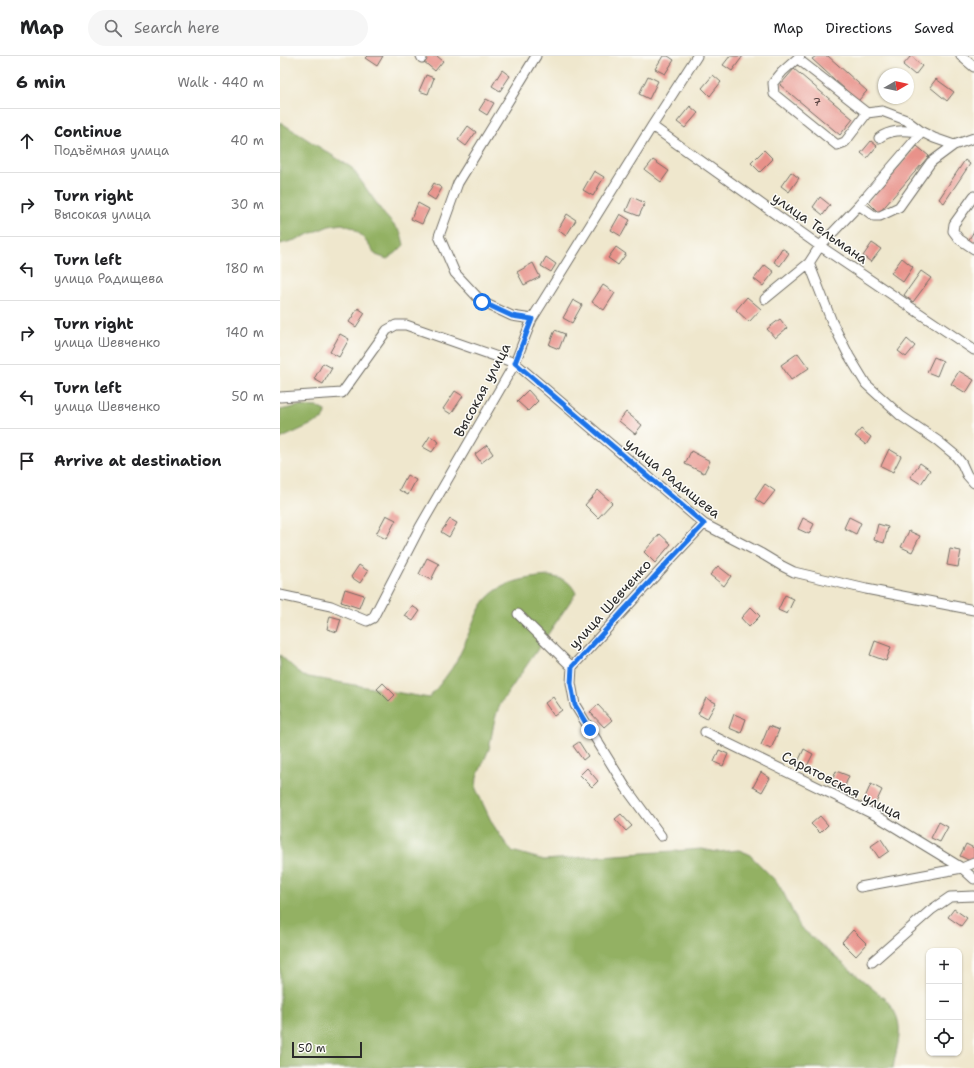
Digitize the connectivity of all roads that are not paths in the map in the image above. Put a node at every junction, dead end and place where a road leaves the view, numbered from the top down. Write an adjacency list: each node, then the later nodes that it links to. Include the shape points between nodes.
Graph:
1 (536, 56): 18 (street, via 458,183 439,236 455,273 482,302 512,316)
2 (697, 56): 7 (street, Высокая улица)
3 (961, 56): 5 (street)
4 (799, 58): 6 (street); 6 (street, via 782,72 773,84 774,94 840,145)
5 (974, 67)
6 (867, 113): 8 (street, via 882,111 906,120)
7 (652, 126): 14 (street, улица Тельмана); 18 (street, Высокая улица)
8 (922, 132): 9 (street, via 895,130); 11 (street); 13 (street)
9 (879, 138)
10 (974, 138): 11 (street)
11 (954, 145): 13 (street, via 931,162 899,207 880,216 874,216)
12 (974, 196): 15 (street, via 954,224 953,231 959,239)
13 (859, 205): 14 (street)
14 (820, 246): 16 (street); 19 (street, улица Тельмана)
15 (974, 249)
16 (809, 263): 17 (street); 22 (street, via 832,322 866,384 900,416 955,455)
17 (764, 299)
18 (532, 319): 20 (street, Высокая улица)
19 (974, 350)
20 (515, 363): 21 (street, via 406,325 396,325 387,330 342,393); 23 (street, улица Радищева); 24 (street, Высокая улица, via 420,527 373,618 367,621 331,606)
21 (280, 397)
22 (974, 483)
23 (704, 524): 25 (street, улица Радищева, via 794,572); 27 (street, улица Шевченко)
24 (280, 595)
25 (974, 610)
26 (518, 614): 27 (street)
27 (572, 667): 29 (street, улица Шевченко, via 571,684 575,705 626,788)
28 (705, 732): 31 (street, Саратовская улица, via 875,815)
29 (661, 836)
30 (974, 863): 31 (street)
31 (962, 868): 32 (street, Саратовская улица); 33 (street)
32 (974, 879)
33 (860, 887)
34 (974, 896): 35 (street, via 950,897 931,910)
35 (872, 962)

